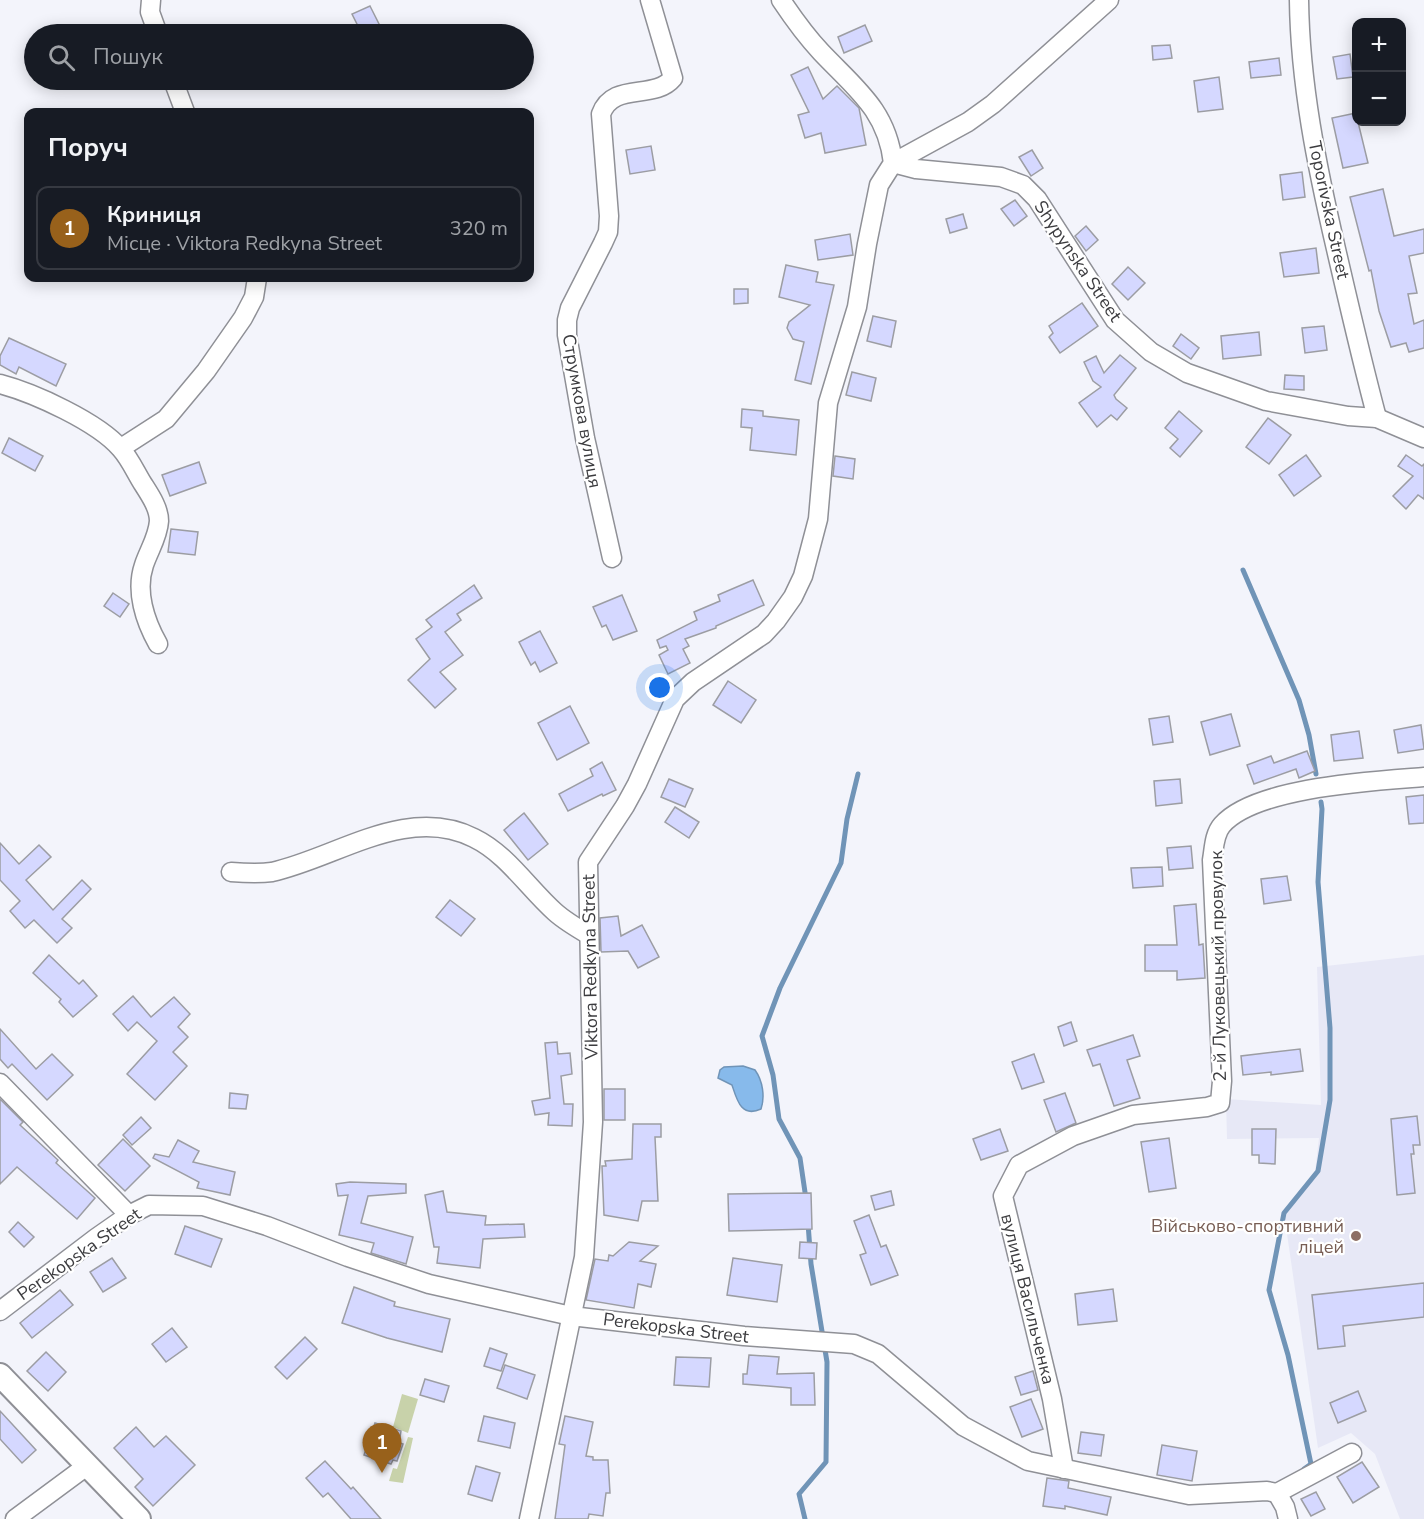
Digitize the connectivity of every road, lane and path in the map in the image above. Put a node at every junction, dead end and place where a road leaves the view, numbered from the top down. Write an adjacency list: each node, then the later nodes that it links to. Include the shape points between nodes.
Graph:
1 (151, 0): 6 (street)
2 (650, 0): 15 (street, Струмкова вулиця, via 673,78 666,85 614,97 605,104 601,114 608,232 567,320 585,438)
3 (781, 0): 9 (street, via 802,30 876,111 887,131)
4 (1109, 0): 9 (street, via 993,104)
5 (1299, 0): 12 (street, Toporivska Street, via 1307,106)
6 (154, 24)
7 (177, 90): 8 (street)
8 (184, 108)
9 (893, 164): 12 (street, Shypynska Street, via 1001,177 1023,185 1037,199 1115,320 1150,351 1187,373 1266,400); 19 (street, Viktora Redkyna Street, via 879,185 857,307 828,403 818,519 803,576 793,597 764,634 693,682 675,699 633,792 588,862)
10 (256, 282): 14 (street, via 254,297 243,318 206,371 166,419)
11 (0, 384): 14 (street, via 52,403 96,428)
12 (1377, 418): 13 (street, Shypynska Street)
13 (1424, 438)
14 (121, 448): 16 (street, via 154,503 159,519 140,581 145,613)
15 (612, 558)
16 (158, 644)
17 (1424, 777): 21 (street, 2-й Луковецький провулок, via 1324,786 1260,802 1221,827 1212,860)
18 (231, 872): 19 (street, via 269,872 370,838 436,826 485,844 556,912)
19 (589, 935): 24 (street, Viktora Redkyna Street, via 593,1122 584,1257)
20 (0, 1083): 22 (street)
21 (1220, 1103): 28 (street, вулиця Васильченка, via 1133,1115 1073,1136 1019,1165 1003,1196 1052,1399)
22 (129, 1215): 23 (street, Perekopska Street); 24 (street, Perekopska Street, via 149,1205 203,1206 429,1284)
23 (0, 1311)
24 (571, 1316): 28 (street, Perekopska Street, via 854,1344 878,1354 963,1426 1028,1461); 32 (street, Viktora Redkyna Street)
25 (0, 1375): 27 (street)
26 (1352, 1453): 29 (street, Perekopska Street)
27 (88, 1465): 30 (street); 31 (street)
28 (1064, 1469): 29 (street, Perekopska Street, via 1189,1495)
29 (1276, 1493): 33 (street)
30 (15, 1519)
31 (139, 1519)
32 (529, 1519)
33 (1288, 1519)

